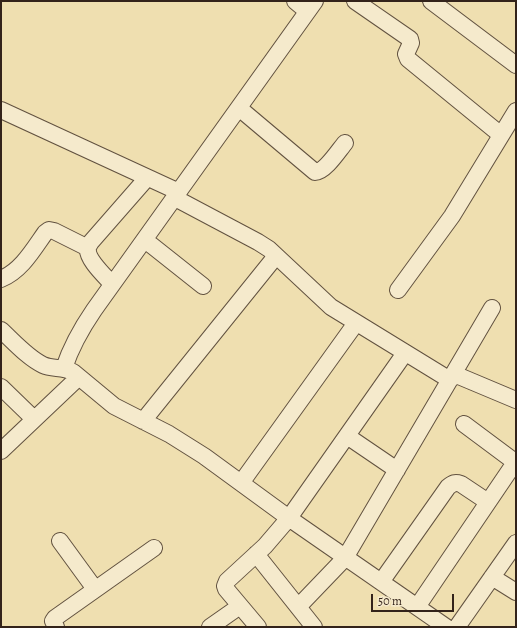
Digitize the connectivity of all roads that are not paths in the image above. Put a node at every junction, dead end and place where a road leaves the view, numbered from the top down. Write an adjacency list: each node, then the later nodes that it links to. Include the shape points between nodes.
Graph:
1 (295, 1): 4 (street)
2 (355, 1): 9 (street, via 410,39 406,54 408,59)
3 (431, 1): 5 (street)
4 (311, 6): 6 (street)
5 (516, 65)
6 (239, 108): 10 (street, via 315,172 324,169); 12 (street)
7 (1, 110): 11 (street)
8 (516, 111): 9 (street)
9 (501, 135): 19 (street, via 452,216)
10 (345, 143)
11 (147, 178): 12 (street); 14 (street)
12 (177, 195): 13 (street); 15 (street, via 258,242)
13 (145, 240): 17 (street); 18 (street)
14 (88, 248): 16 (street, via 49,230 21,265); 17 (street, via 92,261)
15 (276, 256): 21 (street, via 331,307); 30 (street)
16 (1, 279)
17 (112, 284): 24 (street, via 77,337)
18 (202, 286)
19 (398, 290)
20 (492, 308): 26 (street)
21 (356, 323): 23 (street); 36 (street)
22 (1, 330): 24 (street, via 36,362 44,366)
23 (405, 353): 26 (street); 32 (street)
24 (64, 368): 25 (street)
25 (79, 377): 29 (street); 30 (street, via 114,406)
26 (452, 377): 28 (street); 35 (street)
27 (1, 387): 29 (street)
28 (516, 400)
29 (34, 419): 33 (street)
30 (143, 421): 36 (street, via 204,456)
31 (464, 424): 34 (street)
32 (347, 436): 35 (street); 38 (street)
33 (1, 451)
34 (516, 461): 37 (street)
35 (397, 470): 43 (street)
36 (241, 483): 38 (street)
37 (488, 502): 45 (street, via 461,484 452,484); 50 (street)
38 (289, 518): 42 (street); 43 (street)
39 (60, 541): 46 (street)
40 (516, 543): 44 (street)
41 (154, 548): 46 (street)
42 (256, 554): 48 (street, via 226,584 226,589); 49 (street)
43 (345, 558): 45 (street); 49 (street)
44 (492, 577): 47 (street); 56 (street)
45 (381, 582): 50 (street)
46 (95, 589): 51 (street, via 55,618 53,621)
47 (516, 592)
48 (240, 606): 52 (street); 53 (street)
49 (298, 607): 54 (street)
50 (417, 607): 55 (street)
51 (56, 627)
52 (210, 627)
53 (258, 627)
54 (314, 627)
55 (446, 627)
56 (457, 627)

